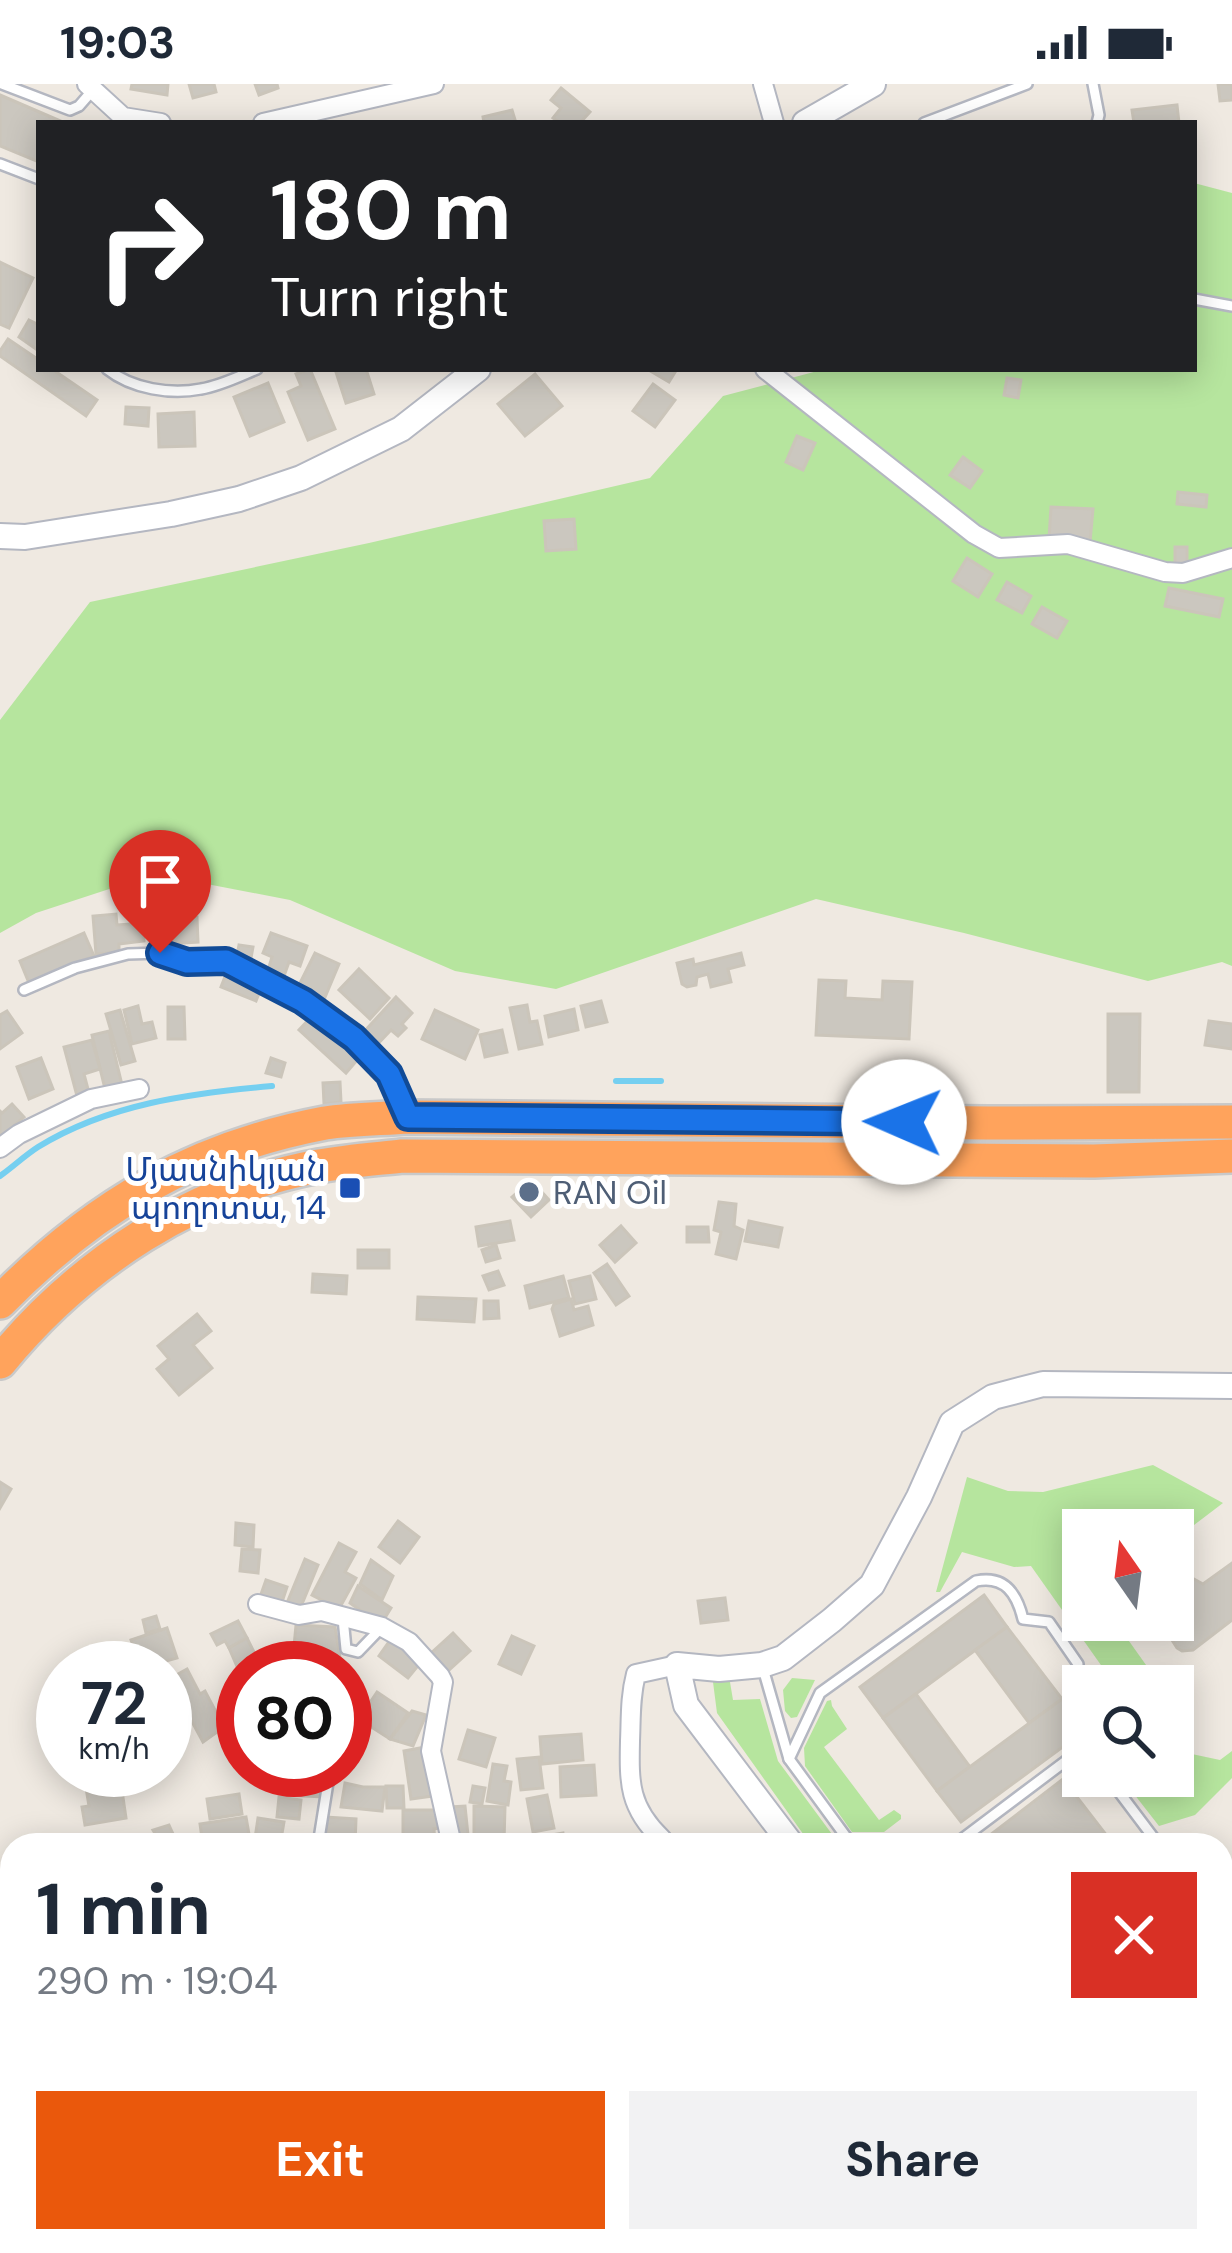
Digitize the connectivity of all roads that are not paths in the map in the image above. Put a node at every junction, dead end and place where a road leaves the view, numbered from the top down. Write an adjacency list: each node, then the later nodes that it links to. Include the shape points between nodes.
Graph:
1 (2, 84): 7 (lane, via 70,110)
2 (434, 84): 9 (street)
3 (763, 84): 10 (street)
4 (873, 84): 11 (street)
5 (1027, 84): 12 (lane)
6 (1093, 84): 13 (lane)
7 (90, 87): 8 (street, via 123,117)
8 (142, 120)
9 (276, 120)
10 (773, 120)
11 (810, 120)
12 (931, 120)
13 (1098, 120)
14 (0, 164): 15 (lane)
15 (36, 178)
16 (1197, 299): 17 (lane)
17 (1232, 305)
18 (113, 372): 19 (lane, via 165,391 203,389)
19 (249, 372)
20 (474, 372): 22 (street, via 401,429 239,500)
21 (769, 372): 23 (street, via 999,548 1068,544 1183,573)
22 (0, 536)
23 (1232, 558)
24 (24, 991): 26 (lane, via 128,954 226,961 354,1038 389,1074)
25 (139, 1089): 28 (street, via 91,1099)
26 (408, 1117): 27 (highway); 30 (highway, via 331,1122 204,1157 87,1224)
27 (1232, 1122)
28 (0, 1148)
29 (1232, 1156): 31 (highway, via 402,1156 316,1166 217,1196 134,1241 75,1286)
30 (0, 1302)
31 (0, 1362)
32 (1232, 1386): 37 (street, via 1043,1384 993,1397 952,1423 872,1585 783,1658)
33 (258, 1604): 34 (street)
34 (342, 1617): 35 (street); 35 (lane, via 346,1649 358,1652)
35 (382, 1627): 44 (street, via 410,1642 443,1682 431,1751)
36 (677, 1665): 37 (street); 45 (street, via 636,1674 630,1695 628,1774 635,1804); 46 (street, via 686,1705)
37 (762, 1665): 39 (lane)
38 (1078, 1665): 39 (lane, via 1049,1622 1023,1619 1007,1586 976,1581 820,1693)
39 (789, 1759): 47 (lane)
40 (1062, 1764): 48 (lane)
41 (326, 1797): 43 (lane)
42 (1122, 1797): 49 (lane)
43 (320, 1833)
44 (449, 1833)
45 (656, 1833)
46 (783, 1833)
47 (843, 1833)
48 (970, 1833)
49 (1150, 1833)

